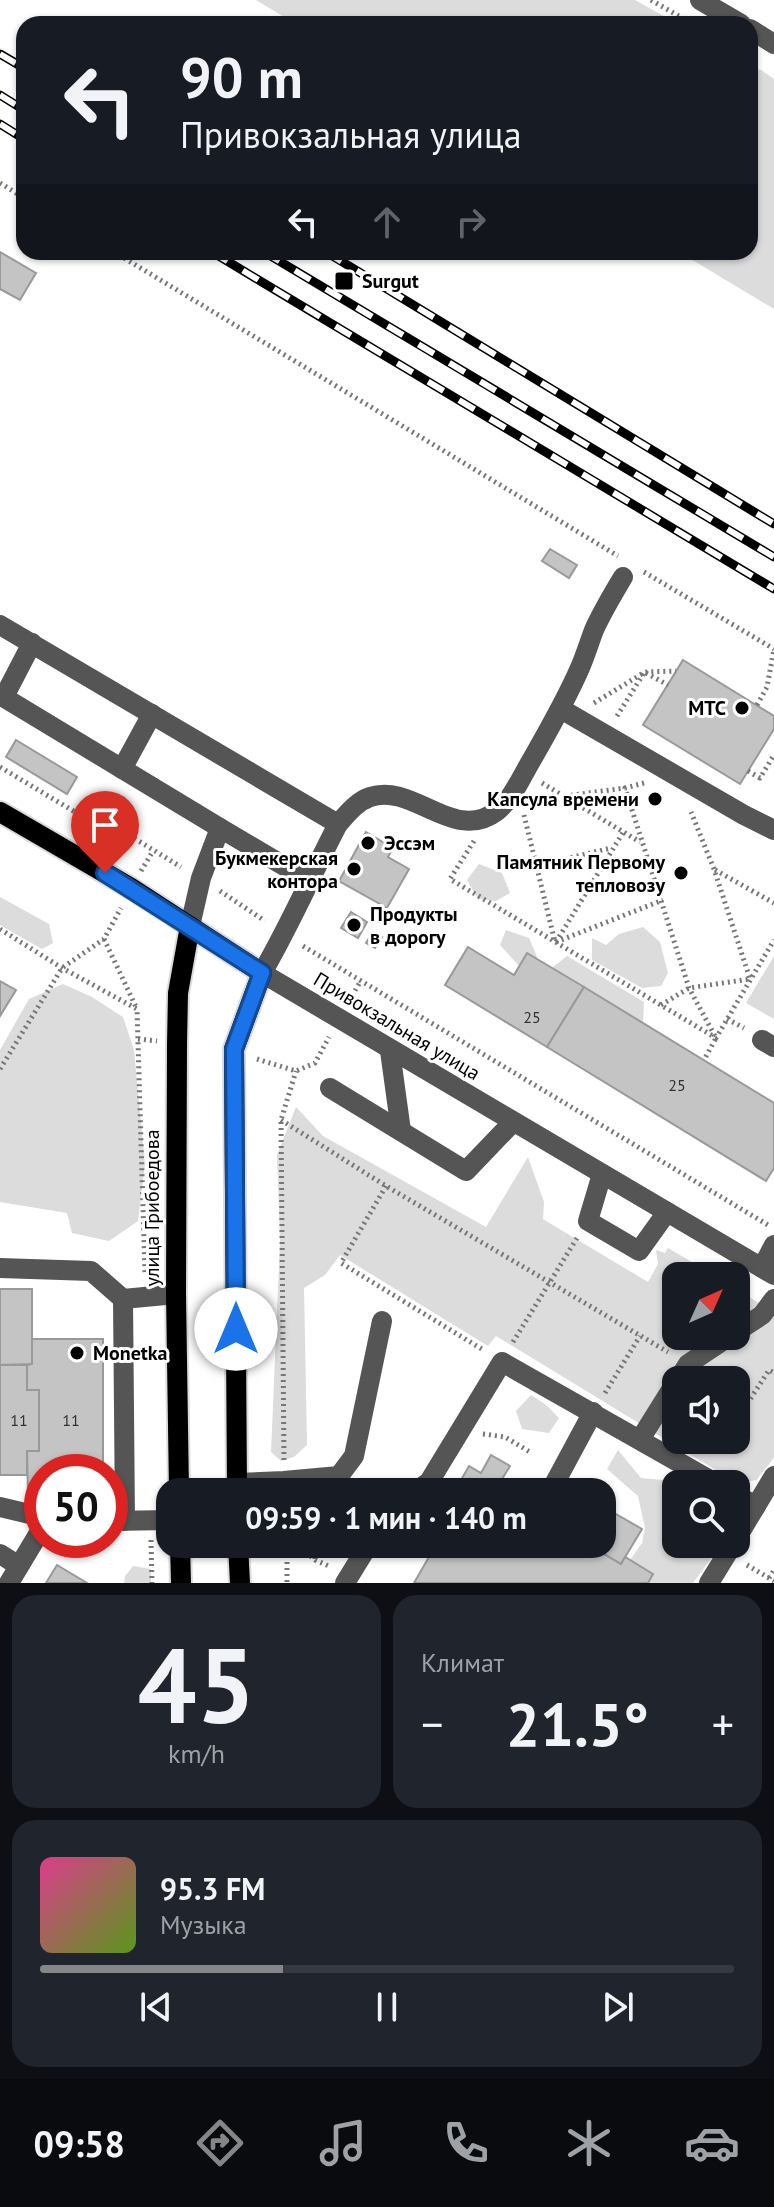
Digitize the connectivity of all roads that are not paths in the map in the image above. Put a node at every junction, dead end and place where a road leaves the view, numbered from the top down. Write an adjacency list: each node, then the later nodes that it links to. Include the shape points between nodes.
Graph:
1 (700, 0): 2 (street)
2 (727, 16)
3 (630, 569): 7 (street, via 595,628)
4 (0, 625): 5 (street)
5 (32, 643): 6 (street); 8 (street)
6 (2, 696): 9 (street)
7 (561, 709): 11 (street, via 511,796 496,812 463,822 382,795 354,806); 13 (street)
8 (152, 714): 9 (street); 11 (street)
9 (122, 769): 12 (street)
10 (0, 812): 15 (main road, Привокзальная улица)
11 (338, 824): 14 (street)
12 (220, 828): 14 (street); 15 (street)
13 (774, 830)
14 (308, 880): 16 (street)
15 (190, 926): 16 (main road, Привокзальная улица); 26 (main road, улица Грибоедова, via 178,993)
16 (262, 973): 17 (street, Привокзальная улица); 40 (main road, via 234,1049)
17 (390, 1051): 19 (street, Привокзальная улица); 20 (street)
18 (330, 1088): 20 (street)
19 (513, 1122): 20 (street, via 466,1171); 21 (street, Привокзальная улица)
20 (401, 1131)
21 (602, 1174): 22 (street, Привокзальная улица); 22 (street, via 588,1221 639,1251)
22 (667, 1212): 25 (street, Привокзальная улица)
23 (774, 1245): 25 (street)
24 (0, 1268): 27 (street, via 91,1271)
25 (768, 1271)
26 (176, 1294): 27 (street); 39 (main road, улица Грибоедова)
27 (123, 1299): 36 (street)
28 (774, 1299): 30 (street)
29 (382, 1321): 41 (street, via 354,1456 339,1476)
30 (750, 1323)
31 (712, 1350): 32 (street)
32 (692, 1366)
33 (662, 1404): 35 (street)
34 (593, 1412): 35 (street); 42 (street, via 502,1362); 43 (street)
35 (641, 1438): 37 (street)
36 (120, 1454)
37 (694, 1470)
38 (774, 1476): 45 (street)
39 (179, 1478)
40 (237, 1478)
41 (317, 1478)
42 (431, 1478)
43 (558, 1478)
44 (750, 1503): 45 (street)
45 (756, 1506): 48 (street)
46 (0, 1507): 47 (street)
47 (24, 1513)
48 (750, 1516)
49 (156, 1520): 50 (street)
50 (128, 1521)
51 (0, 1554): 56 (street)
52 (180, 1558): 59 (main road)
53 (239, 1558): 60 (main road)
54 (356, 1558): 57 (street)
55 (727, 1558): 58 (street)
56 (14, 1574)
57 (340, 1576)
58 (716, 1581)
59 (181, 1583)
60 (240, 1583)

